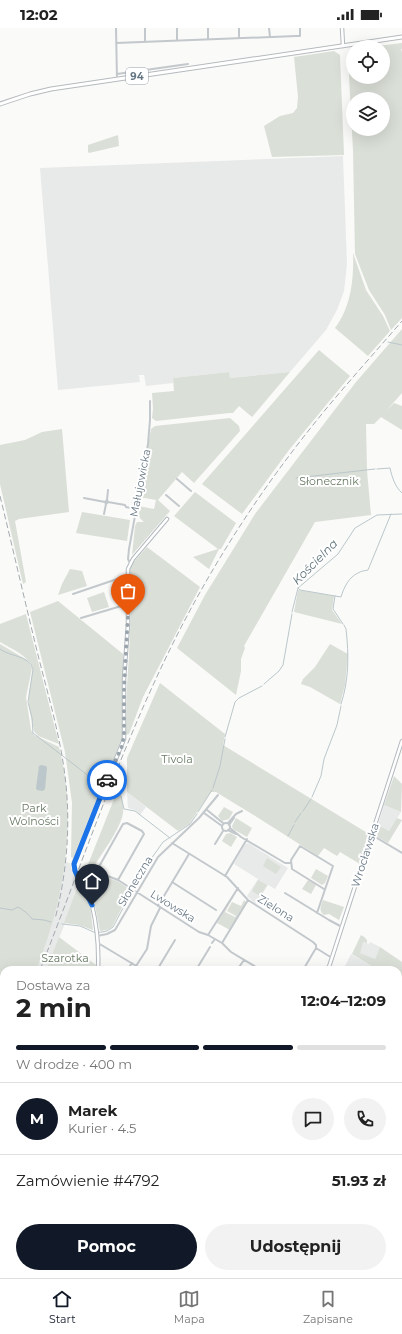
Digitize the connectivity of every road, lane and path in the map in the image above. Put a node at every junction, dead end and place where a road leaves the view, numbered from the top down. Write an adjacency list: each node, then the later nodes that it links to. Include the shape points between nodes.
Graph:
1 (116, 28): 15 (street)
2 (145, 28): 14 (street)
3 (176, 28): 13 (street)
4 (208, 28): 12 (street)
5 (238, 28): 10 (street)
6 (270, 28): 9 (street)
7 (300, 28): 9 (street, via 300,36)
8 (342, 28): 16 (street)
9 (270, 37): 10 (street)
10 (239, 38): 12 (street)
11 (402, 38): 16 (main road, 94)
12 (208, 39): 13 (street)
13 (177, 40): 14 (street)
14 (145, 42): 15 (street)
15 (116, 43): 18 (street)
16 (343, 46): 19 (main road, 94)
17 (188, 64): 18 (street)
18 (117, 74): 19 (street)
19 (117, 79): 20 (main road, 94, via 51,89)
20 (0, 105)
21 (150, 402): 29 (street, Małujowicka, via 148,444)
22 (177, 479): 24 (street)
23 (108, 490): 27 (street)
24 (191, 492)
25 (166, 495): 28 (street)
26 (84, 498): 27 (street)
27 (106, 502): 29 (street); 30 (street)
28 (179, 506)
29 (135, 509): 32 (street, Małujowicka, via 128,559)
30 (104, 514)
31 (167, 519): 32 (street)
32 (130, 563): 33 (street, Małujowicka)
33 (128, 577): 34 (street); 35 (street, Małujowicka)
34 (73, 594)
35 (128, 604): 36 (street); 56 (street, Małujowicka, via 124,735 122,746 74,862 75,871)
36 (81, 618)
37 (402, 741): 45 (street, Wrocławska)
38 (218, 795): 39 (street, Słoneczna)
39 (206, 810): 41 (street, Słoneczna); 42 (street)
40 (242, 811): 43 (street, via 238,812)
41 (204, 813): 42 (street); 47 (street, Słoneczna)
42 (222, 825): 43 (street); 44 (street)
43 (229, 827): 44 (street); 46 (street)
44 (224, 831): 48 (street)
45 (372, 835): 49 (street); 65 (street, Wrocławska)
46 (247, 840): 51 (street, via 285,863); 53 (street)
47 (172, 843): 50 (street, Zielona); 59 (street, Słoneczna, via 155,861)
48 (215, 844)
49 (402, 853)
50 (189, 854): 53 (street, Zielona); 55 (street)
51 (290, 863): 58 (street, via 292,869); 58 (street, via 300,846 333,866)
52 (96, 872): 54 (street, Lwowska); 54 (street, via 123,824 127,823 144,834); 56 (street, via 88,872 87,883)
53 (225, 876): 57 (street, Zielona)
54 (118, 880): 59 (street, Lwowska)
55 (172, 882): 62 (street); 63 (street)
56 (83, 886): 66 (street, Małujowicka, via 91,902)
57 (238, 888): 61 (street, Zielona); 67 (street, via 220,912)
58 (324, 889): 64 (street)
59 (134, 891): 62 (street, Lwowska); 66 (street, Słoneczna, via 115,930 107,934)
60 (285, 893): 64 (street)
61 (248, 900): 72 (street); 74 (street, Zielona, via 313,942)
62 (159, 907): 67 (street, Lwowska); 80 (street, via 151,926 147,949)
63 (216, 910)
64 (317, 913): 65 (street)
65 (342, 926): 75 (street, Wrocławska)
66 (97, 934): 70 (street, Małujowicka)
67 (208, 935): 68 (street, Lwowska)
68 (215, 939): 71 (street); 72 (street, Lwowska)
69 (175, 940): 81 (street)
70 (98, 943): 77 (street); 78 (street, Małujowicka)
71 (212, 943)
72 (222, 943): 76 (street, Lwowska)
73 (210, 947): 82 (street)
74 (316, 948): 75 (street, Zielona); 85 (street)
75 (332, 958): 86 (street, Wrocławska)
76 (244, 960): 83 (street); 84 (street, Lwowska)
77 (132, 963): 79 (street); 80 (street)
78 (98, 966)
79 (130, 966)
80 (136, 966)
81 (159, 966)
82 (198, 966)
83 (240, 966)
84 (254, 966)
85 (305, 966)
86 (329, 966)

